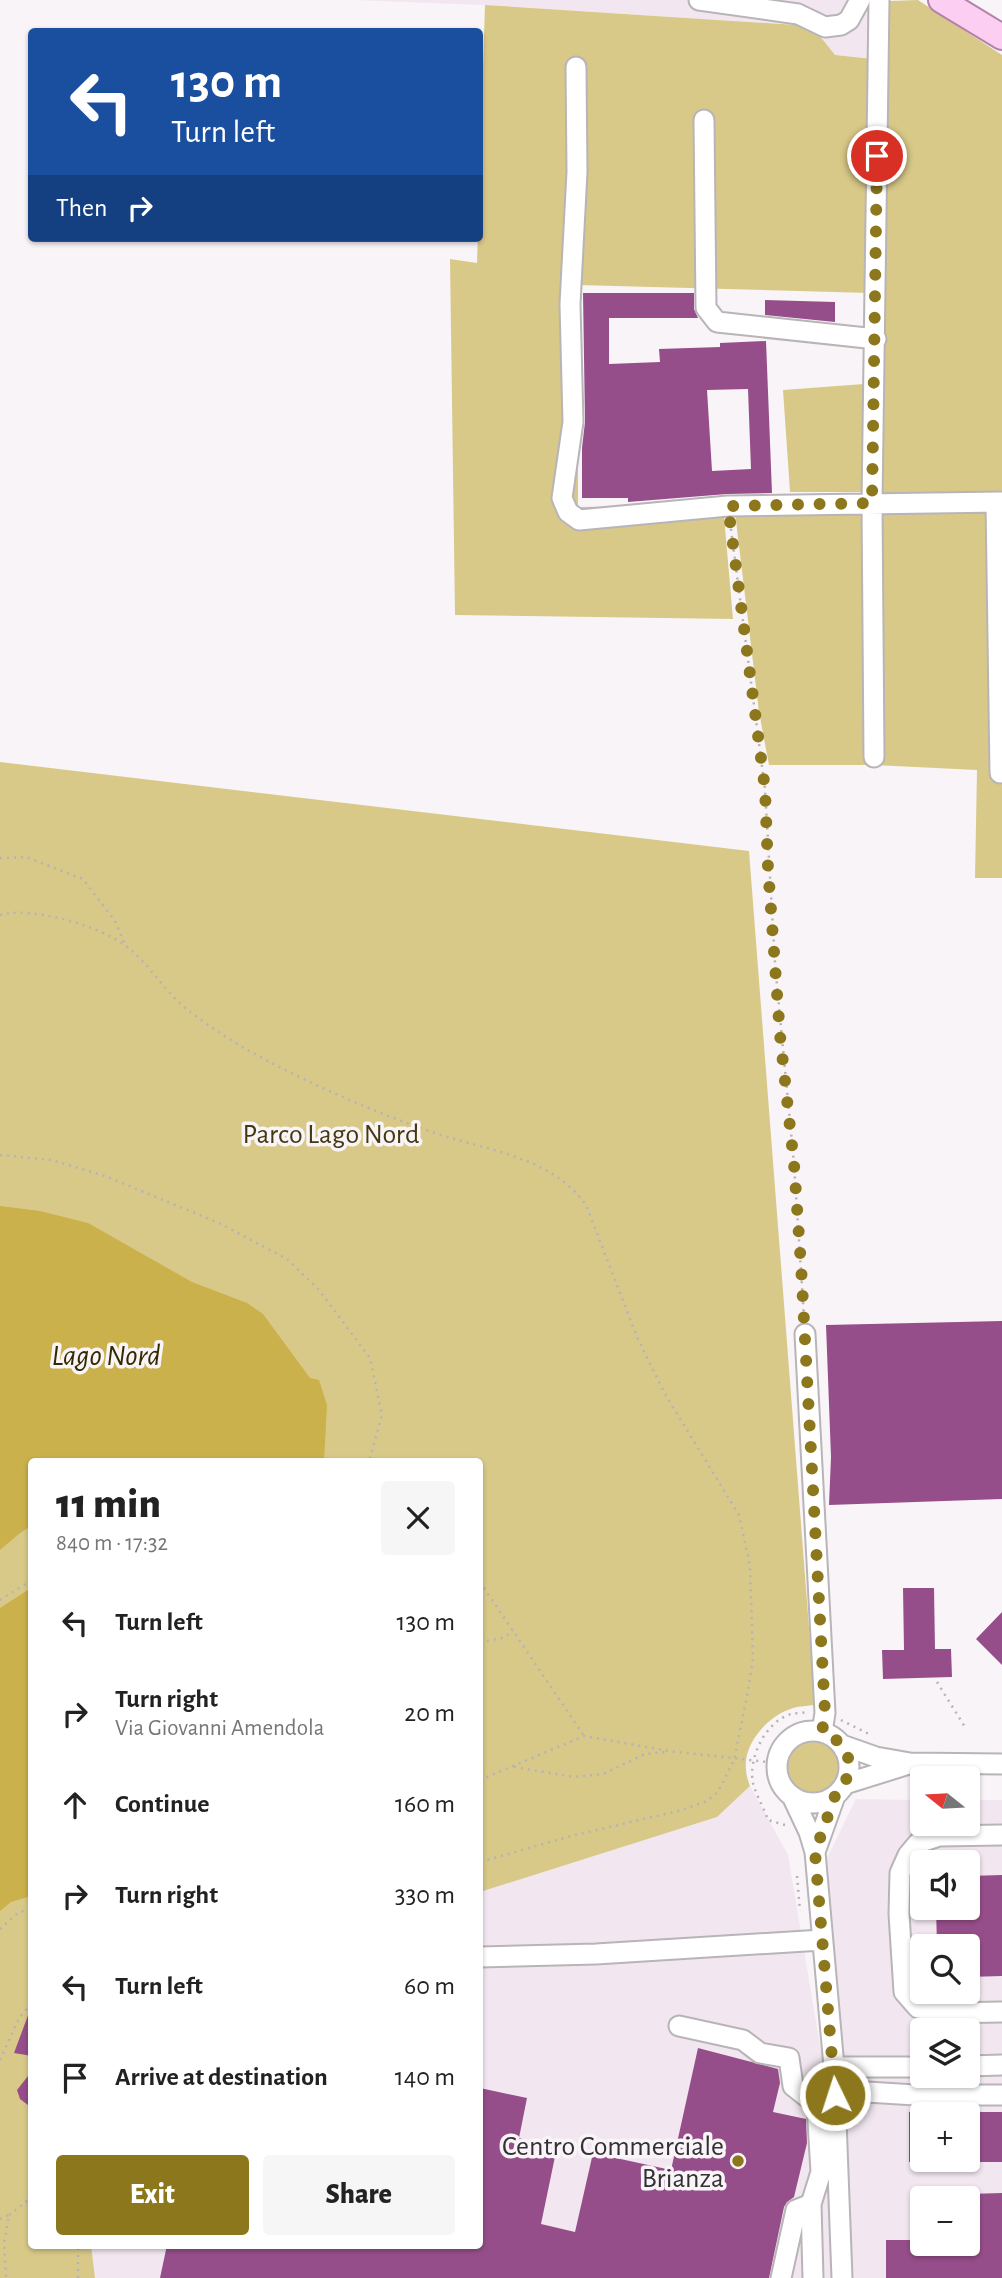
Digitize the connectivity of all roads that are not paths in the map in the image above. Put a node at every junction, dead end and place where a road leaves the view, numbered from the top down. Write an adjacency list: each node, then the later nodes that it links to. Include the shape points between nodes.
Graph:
1 (699, 0): 2 (street, via 798,14 825,27 849,20)
2 (860, 0)
3 (879, 0): 8 (street)
4 (941, 0): 5 (main road)
5 (1002, 37)
6 (576, 67): 9 (street, via 577,172 570,304 573,422 562,498 568,512 579,520 728,506)
7 (704, 120): 8 (street, via 706,308 717,322)
8 (876, 339): 9 (street)
9 (872, 503): 10 (street); 11 (street)
10 (999, 503): 12 (street)
11 (874, 757)
12 (996, 773)
13 (805, 1334): 14 (street)
14 (823, 1723): 15 (street); 21 (street, via 792,1738 783,1748 777,1763 779,1780)
15 (842, 1745): 16 (street); 20 (street, via 849,1769)
16 (910, 1763): 18 (street); 20 (street)
17 (1002, 1764): 19 (street)
18 (928, 1766)
19 (980, 1769)
20 (840, 1790): 21 (street, via 814,1803); 25 (street)
21 (792, 1796): 25 (street)
22 (980, 1832): 23 (street)
23 (1002, 1835)
24 (939, 1836): 28 (street, via 918,1843 900,1873 904,1992 918,2008 944,2013)
25 (813, 1844): 26 (street)
26 (814, 1941): 27 (street); 32 (street)
27 (483, 1957)
28 (1002, 2012)
29 (679, 2026): 36 (street, via 743,2040 760,2053 789,2058 793,2086 817,2105 821,2172)
30 (980, 2066): 31 (street)
31 (1002, 2066)
32 (834, 2067): 33 (street); 34 (street)
33 (910, 2067)
34 (835, 2095): 35 (street); 39 (street)
35 (1002, 2095)
36 (811, 2204): 37 (street, via 796,2210); 38 (street)
37 (781, 2278)
38 (813, 2278)
39 (842, 2278)

